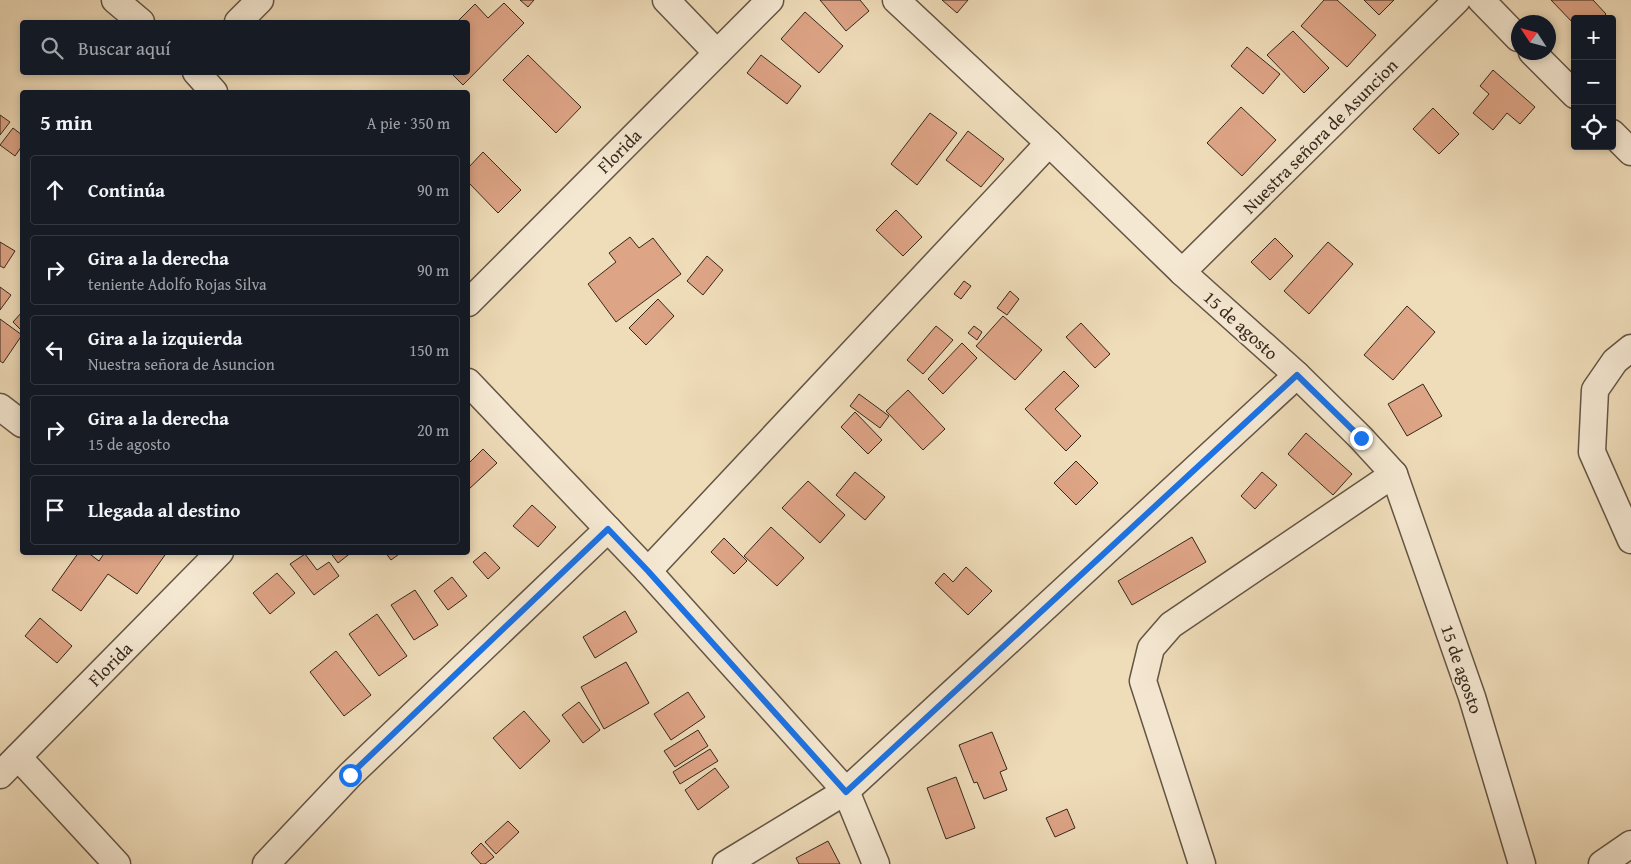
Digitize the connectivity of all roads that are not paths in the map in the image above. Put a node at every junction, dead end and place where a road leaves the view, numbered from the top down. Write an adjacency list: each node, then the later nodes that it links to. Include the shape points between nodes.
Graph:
1 (115, 0): 8 (street)
2 (260, 0): 9 (street)
3 (666, 0): 11 (street)
4 (770, 0): 11 (street, Florida)
5 (896, 0): 17 (street, 15 de agosto)
6 (1457, 0): 19 (street, Nuestra señora de Asuncion)
7 (1481, 0): 10 (street)
8 (139, 20)
9 (240, 20)
10 (1511, 31)
11 (717, 53): 20 (street, Florida)
12 (1540, 60): 15 (street)
13 (199, 75): 14 (street)
14 (212, 90)
15 (1571, 91)
16 (1616, 137): 18 (street)
17 (1050, 143): 19 (street, 15 de agosto); 30 (street)
18 (1631, 152)
19 (1182, 272): 22 (street, 15 de agosto)
20 (470, 300)
21 (1631, 348): 28 (street, via 1615,361 1595,390 1592,452)
22 (1297, 375): 26 (street, 15 de agosto); 32 (street)
23 (470, 384): 27 (street)
24 (0, 407): 25 (street)
25 (20, 422)
26 (1394, 474): 38 (street, via 1171,625 1151,648 1143,681); 39 (street, 15 de agosto, via 1472,697)
27 (608, 529): 30 (street); 35 (street, via 350,775)
28 (1631, 540)
29 (209, 556): 31 (street, Florida)
30 (648, 571): 32 (street)
31 (9, 766): 34 (street)
32 (846, 792): 36 (street); 37 (street)
33 (1631, 844): 40 (street)
34 (118, 864)
35 (266, 864)
36 (726, 864)
37 (876, 864)
38 (1202, 864)
39 (1522, 864)
40 (1602, 864)

